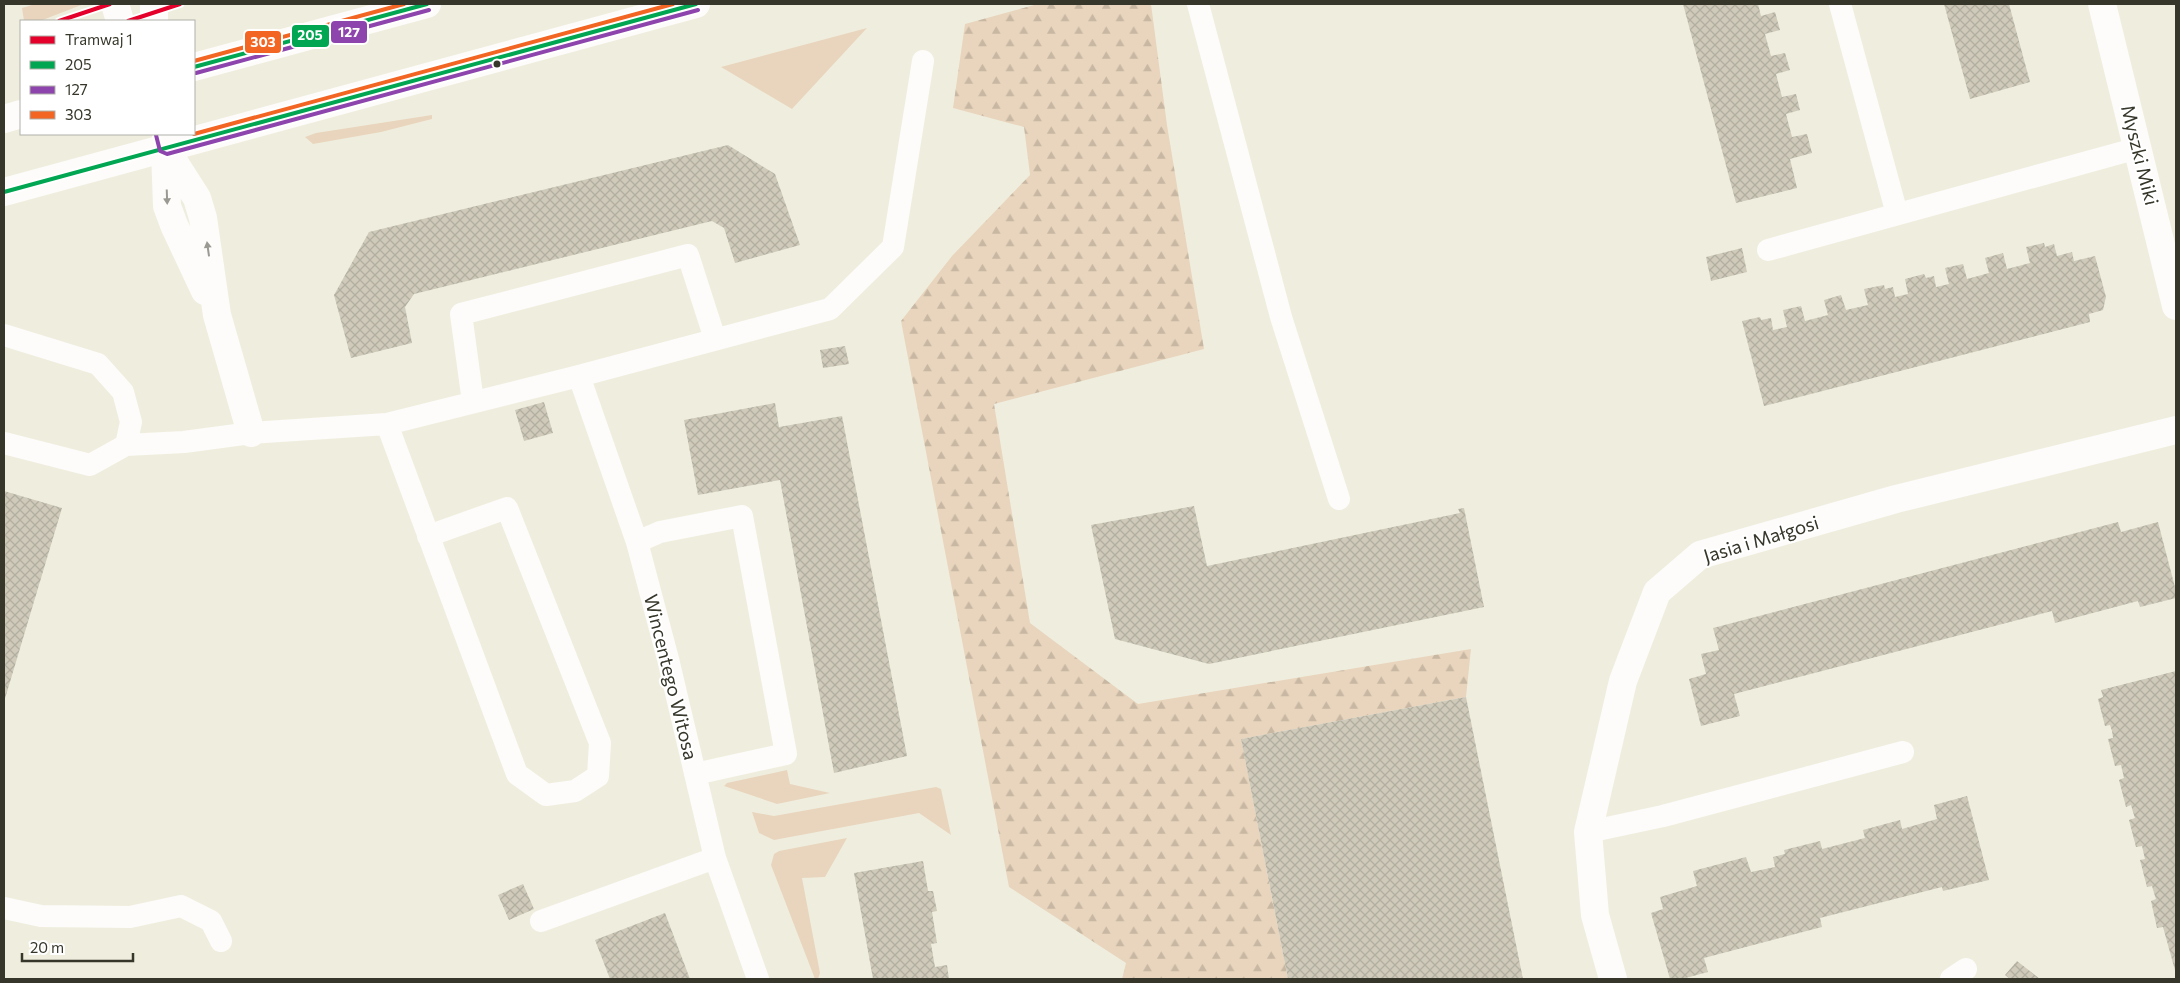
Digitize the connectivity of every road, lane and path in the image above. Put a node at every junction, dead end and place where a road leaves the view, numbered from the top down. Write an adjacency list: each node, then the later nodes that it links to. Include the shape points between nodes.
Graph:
1 (115, 4): 8 (street)
2 (154, 4): 9 (street)
3 (427, 4): 11 (street)
4 (696, 4): 14 (street)
5 (1198, 4): 31 (lane, via 1281,317)
6 (1840, 4): 19 (lane)
7 (2102, 4): 17 (street, Myszki Miki)
8 (120, 20)
9 (154, 20)
10 (923, 61): 23 (lane, via 893,247 830,309)
11 (195, 67)
12 (20, 114): 13 (street)
13 (4, 119)
14 (195, 133)
15 (186, 135): 16 (street)
16 (163, 141): 18 (street); 28 (street, via 197,198 204,218 217,314)
17 (2138, 148): 19 (lane); 21 (street, Myszki Miki)
18 (4, 192)
19 (1897, 214): 20 (lane)
20 (1768, 250)
21 (2176, 306)
22 (4, 335): 30 (lane, via 98,364 123,392 131,422)
23 (715, 340): 24 (lane); 25 (lane, via 688,255 461,314)
24 (579, 376): 25 (lane); 33 (lane, Wincentego Witosa)
25 (473, 402): 26 (lane)
26 (387, 424): 28 (lane); 32 (lane)
27 (2176, 430): 36 (street, Jasia i Małgosi, via 1896,499 1700,555 1657,592 1623,680)
28 (251, 433): 30 (lane, via 184,442)
29 (4, 443): 30 (lane, via 90,465)
30 (126, 445)
31 (1339, 498)
32 (428, 536): 32 (lane, via 517,774 546,795 575,791 598,776 600,743 507,508)
33 (637, 542): 35 (lane, Wincentego Witosa); 35 (lane, via 660,532 742,516 786,754)
34 (1903, 752): 36 (lane, via 1663,816)
35 (694, 774): 37 (lane, Wincentego Witosa)
36 (1588, 832): 42 (street, Jasia i Małgosi, via 1595,915)
37 (714, 858): 39 (lane); 41 (lane, Wincentego Witosa)
38 (4, 908): 40 (lane, via 41,916 130,917 181,906 211,921)
39 (540, 921)
40 (221, 942)
41 (758, 979)
42 (1612, 979)

